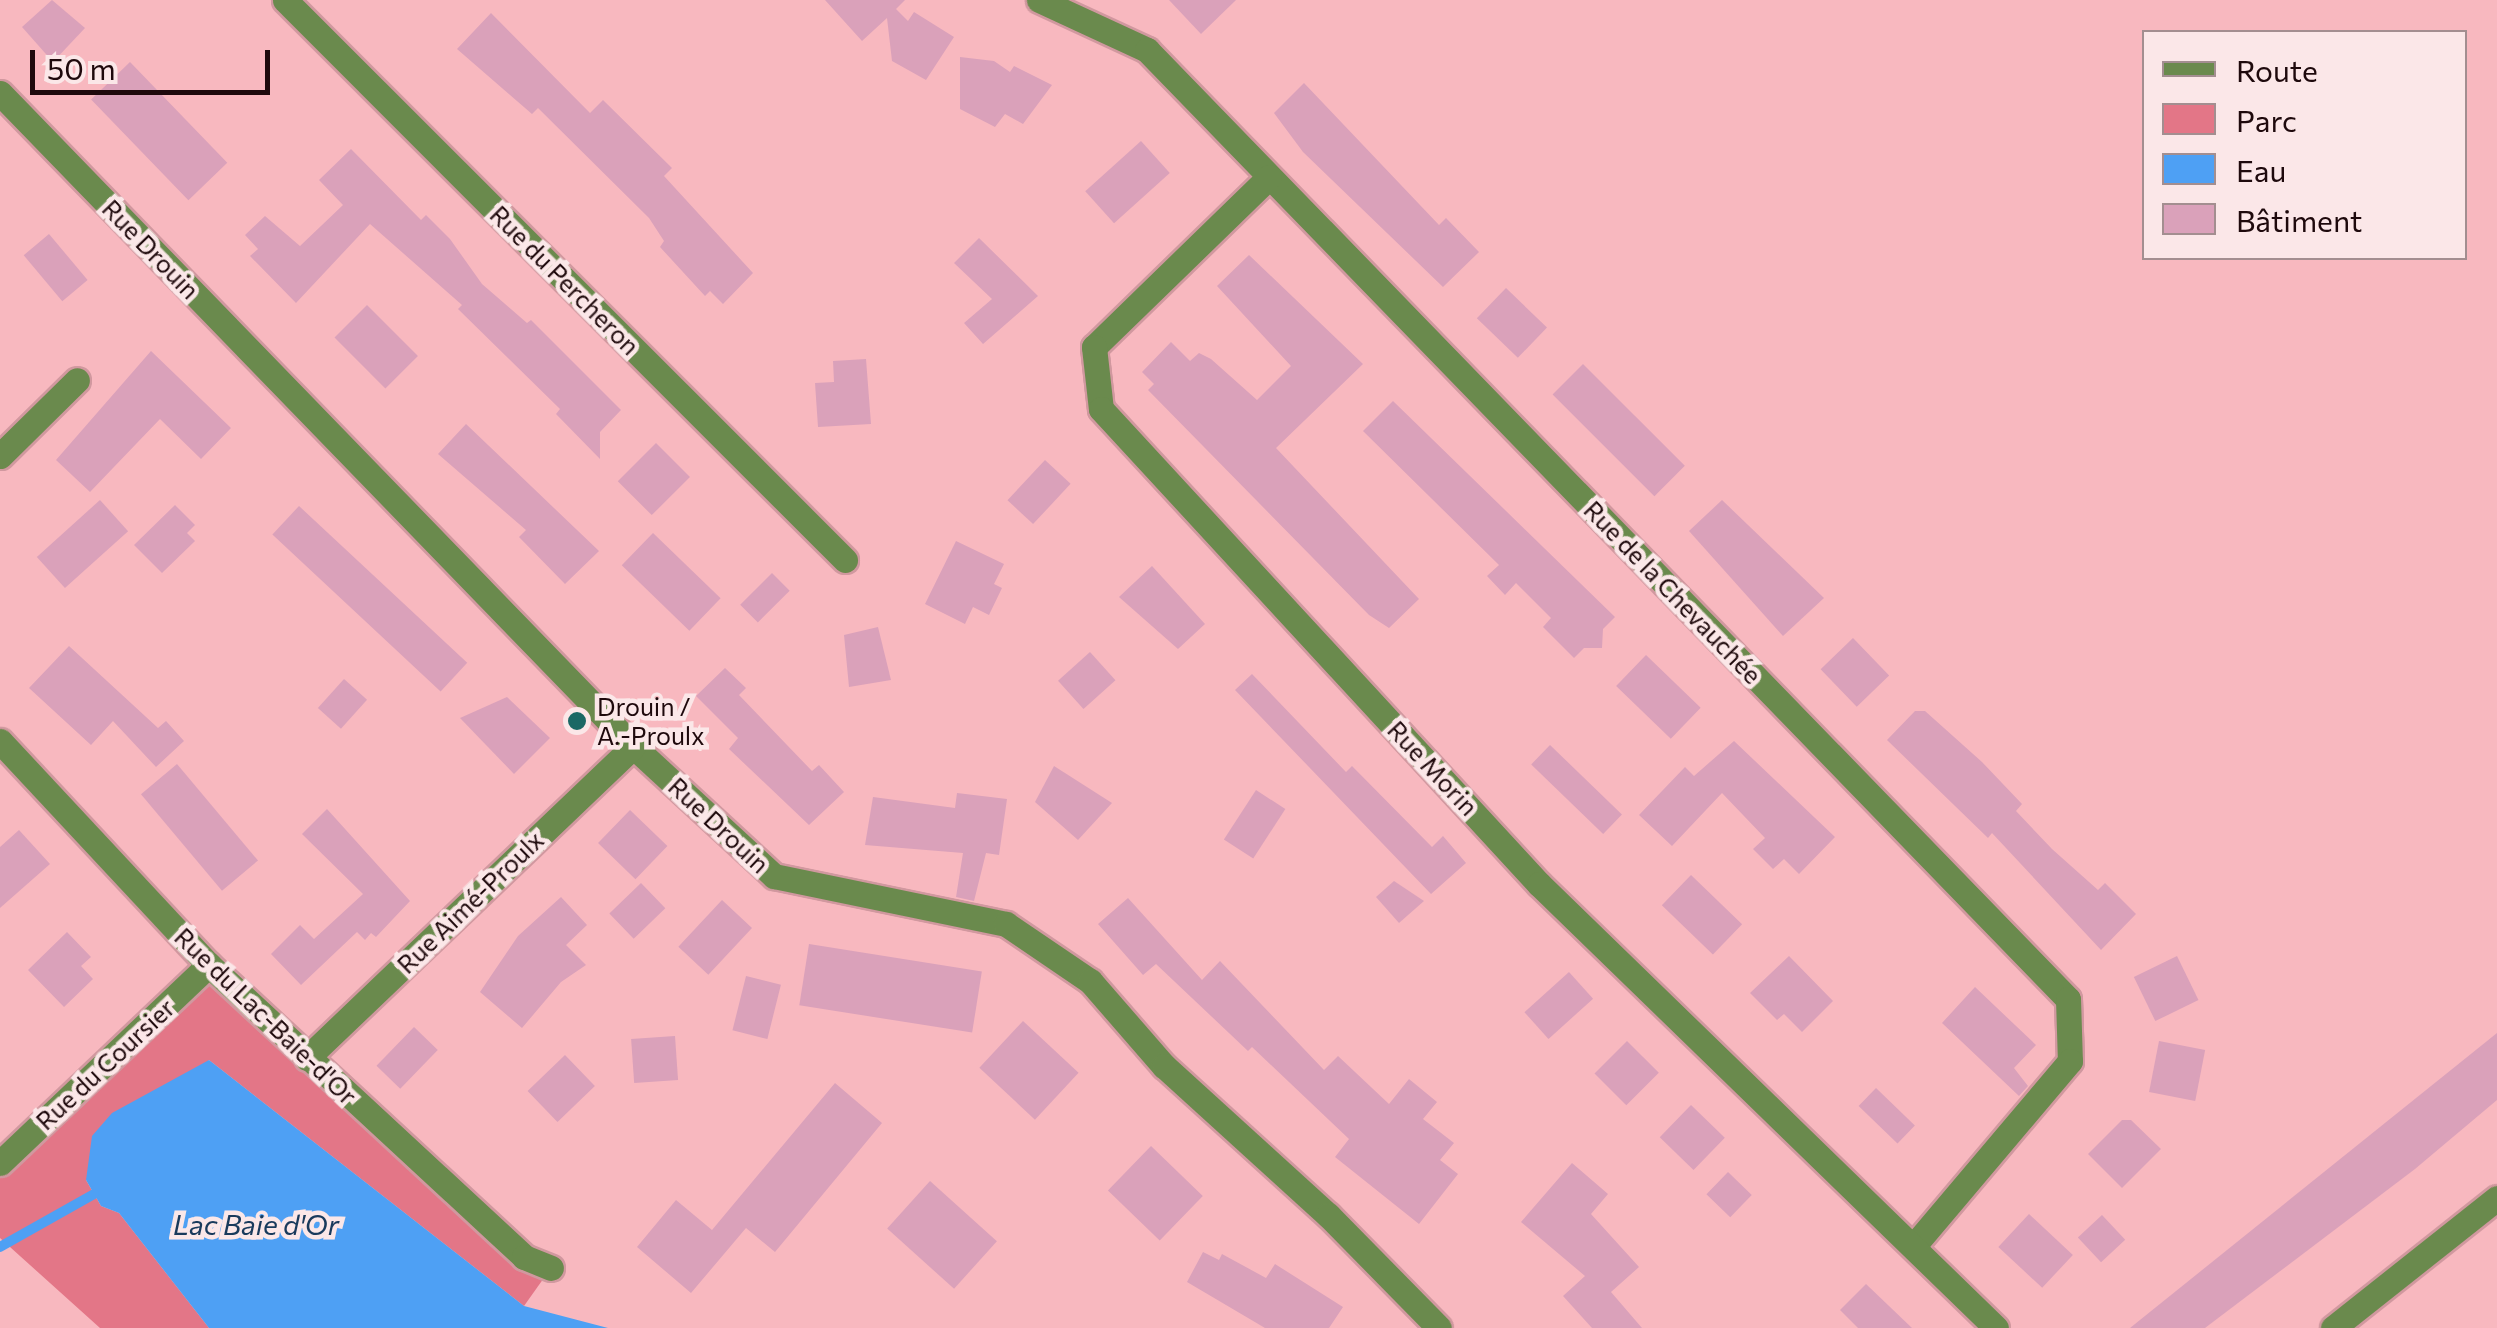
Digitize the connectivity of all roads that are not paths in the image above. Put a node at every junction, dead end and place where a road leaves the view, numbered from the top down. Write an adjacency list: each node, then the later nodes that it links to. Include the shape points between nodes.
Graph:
1 (285, 0): 7 (street, Rue du Percheron)
2 (1040, 0): 4 (street, Rue de la Chevauchée, via 1146,50)
3 (0, 94): 9 (street, Rue Drouin)
4 (1268, 177): 14 (street, Rue de la Chevauchée, via 2068,999 2070,1061); 14 (street, Rue Morin, via 1094,346 1101,409 1540,884)
5 (77, 380): 6 (street)
6 (0, 456)
7 (845, 560)
8 (0, 741): 10 (street, Rue du Lac-Baie-d'Or)
9 (633, 746): 11 (street, Rue Aimé-Proulx); 16 (street, Rue Drouin, via 774,876 1006,924 1090,981 1164,1066 1328,1215)
10 (210, 964): 11 (street, Rue du Lac-Baie-d'Or); 12 (street, Rue du Coursier)
11 (307, 1058): 15 (street, Rue du Lac-Baie-d'Or, via 524,1257)
12 (0, 1162)
13 (2497, 1198): 18 (street)
14 (1912, 1247): 17 (street, Rue Morin)
15 (551, 1268)
16 (1439, 1328)
17 (1996, 1328)
18 (2333, 1328)

